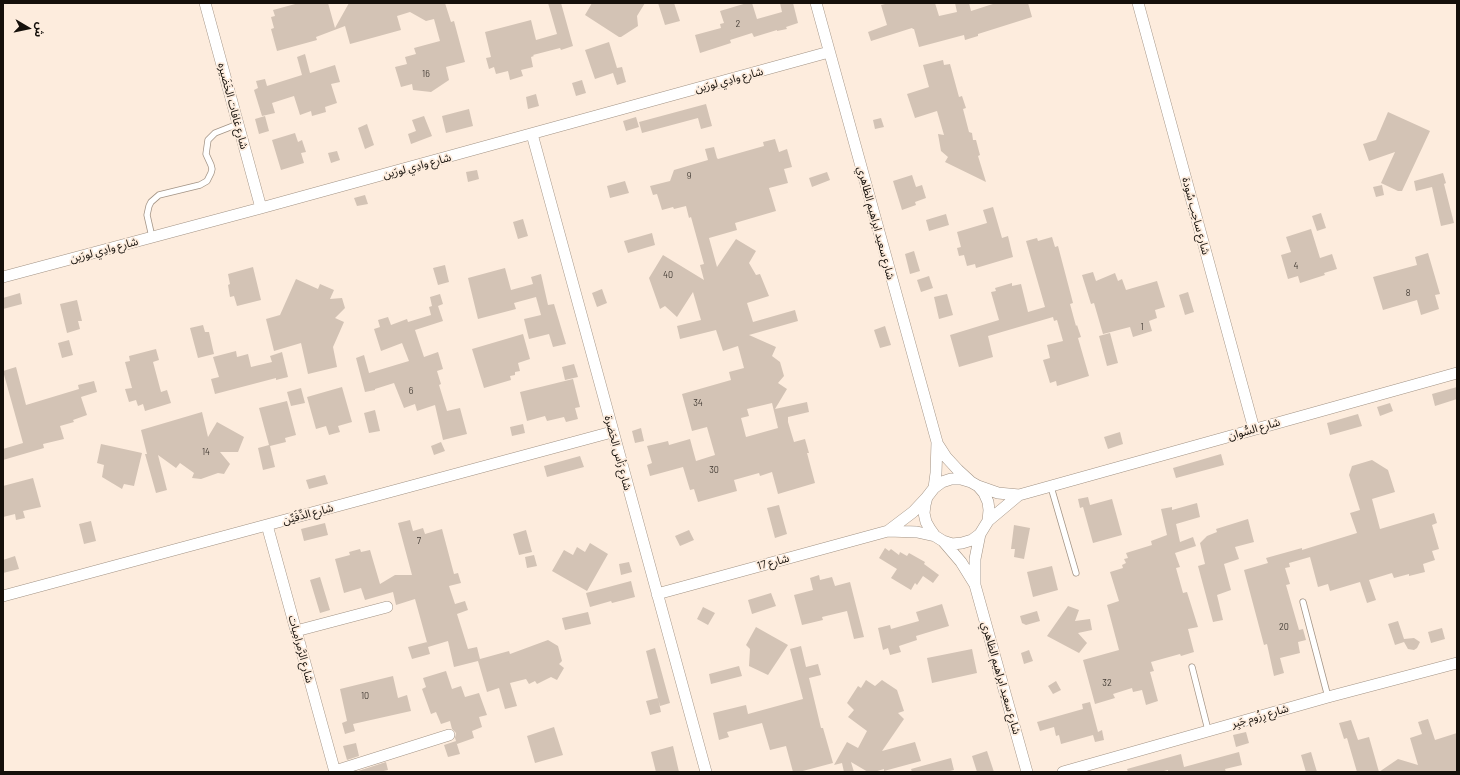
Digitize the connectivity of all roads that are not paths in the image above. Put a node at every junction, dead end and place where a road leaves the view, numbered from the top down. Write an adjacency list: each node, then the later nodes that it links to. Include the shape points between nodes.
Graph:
1 (205, 3): 5 (street, شارع غافات الخَضَيره)
2 (816, 3): 4 (street, شارع سعيد ابراهيم الظاهري)
3 (1138, 3): 11 (street, شارع ساحِب سُودة)
4 (829, 52): 6 (street, شارع وادِي لورَين); 13 (street, شارع سعيد ابراهيم الظاهري)
5 (238, 124): 7 (street, شارع غافات الخَضَيره); 8 (lane, via 215,133 208,140 206,154 212,169 207,181 159,195 151,202 147,215)
6 (532, 134): 7 (street, شارع وادِي لورَين); 12 (street, شارع رَأس الحَضرة)
7 (261, 208): 8 (street, شارع وادِي لورَين)
8 (152, 237): 9 (street, شارع وادِي لورَين)
9 (3, 277)
10 (1457, 373): 11 (street, شارع السُّوان)
11 (1254, 429): 15 (street, شارع السُّوان)
12 (612, 432): 19 (street, شارع الدِّفَيِّن); 25 (street, شارع رَأس الحَضرة)
13 (937, 442): 14 (street, شارع سعيد ابراهيم الظاهري, via 946,457); 16 (street, شارع سعيد ابراهيم الظاهري)
14 (974, 484): 16 (street, via 961,479 951,479 942,482); 17 (street, شارع السُّوان, via 998,493); 18 (street, via 984,493 988,502)
15 (1051, 487): 17 (street, شارع السُّوان); 23 (lane)
16 (931, 492): 20 (street, شارع 17, via 913,512); 22 (street, via 924,513 930,529)
17 (1020, 495): 18 (street, شارع السُّوان)
18 (988, 521): 21 (street)
19 (267, 525): 26 (street, شارع الدِّفَيِّن); 29 (street, شارع الرَّمرامِيات)
20 (888, 531): 22 (street, شارع 17, via 907,531); 25 (street, شارع 17)
21 (980, 534): 22 (street, via 972,540 952,544); 24 (street, شارع سعيد ابراهيم الظاهري, via 975,559)
22 (939, 538): 24 (street, شارع سعيد ابراهيم الظاهري, via 961,562)
23 (1076, 573)
24 (975, 585): 37 (street, شارع سعيد ابراهيم الظاهري)
25 (657, 594): 36 (street, شارع رَأس الحَضرة)
26 (3, 596)
27 (1303, 602): 32 (lane)
28 (387, 608): 29 (street)
29 (296, 631): 35 (street, شارع الرَّمرامِيات)
30 (1457, 663): 32 (street, شارع رِزُوم جَبِر)
31 (1192, 667): 33 (lane)
32 (1328, 697): 33 (street, شارع رِزُوم جَبِر)
33 (1208, 730): 38 (street, شارع رِزُوم جَبِر)
34 (449, 735): 35 (street)
35 (335, 771)
36 (706, 772)
37 (1027, 772)
38 (1063, 772)

